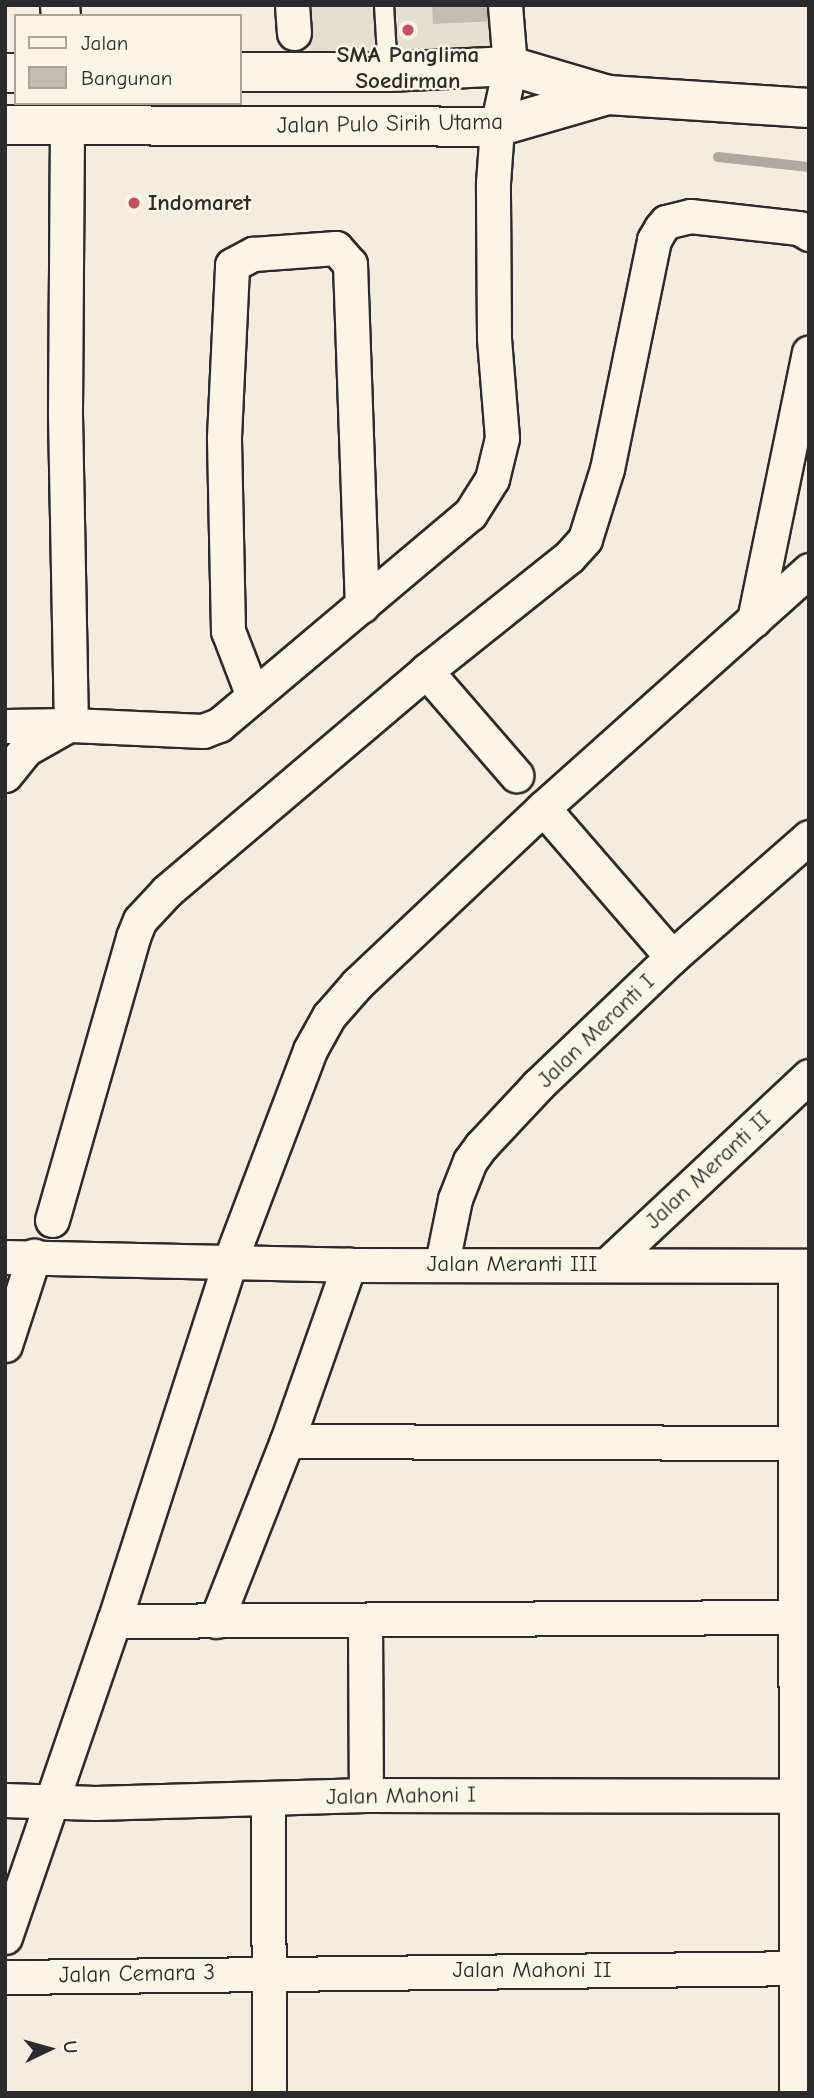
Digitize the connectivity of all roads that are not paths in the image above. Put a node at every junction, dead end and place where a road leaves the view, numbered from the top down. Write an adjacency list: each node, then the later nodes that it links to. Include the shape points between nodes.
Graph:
1 (384, 5): 5 (lane)
2 (505, 5): 3 (street)
3 (510, 66): 5 (main road); 6 (main road); 10 (street)
4 (242, 72): 5 (main road)
5 (388, 72)
6 (608, 95): 7 (main road); 10 (main road, Jalan Pulo Sirih Utama)
7 (809, 108)
8 (5, 125): 9 (main road, Jalan Pulo Sirih Utama)
9 (67, 125): 10 (main road, Jalan Pulo Sirih Utama); 19 (street, via 65,415)
10 (497, 127): 15 (street, via 492,183 494,338 502,438 492,479 470,514)
11 (809, 234): 17 (street, via 799,228 690,216 666,222 654,240 607,469 585,539 569,557)
12 (809, 353): 13 (street)
13 (803, 406): 16 (street)
14 (809, 570): 16 (street)
15 (362, 606): 18 (street); 18 (street, via 350,264 336,248 253,254 232,265 224,437 228,631)
16 (754, 620): 23 (street)
17 (426, 671): 22 (street); 27 (street, via 167,891 140,920)
18 (253, 696): 19 (street, via 219,725 203,731)
19 (71, 725): 20 (street); 21 (street, via 26,748)
20 (5, 726)
21 (5, 775)
22 (516, 775)
23 (542, 808): 25 (street); 29 (street, via 356,984 329,1016 310,1049)
24 (809, 838): 25 (street, Jalan Meranti I)
25 (672, 957): 30 (street, Jalan Meranti I, via 481,1146 455,1199)
26 (809, 1076): 32 (street, Jalan Meranti II)
27 (52, 1220)
28 (19, 1257): 29 (street, Jalan Meranti III); 34 (street)
29 (230, 1261): 31 (street, Jalan Meranti III); 40 (street)
30 (442, 1263): 31 (street, Jalan Meranti III); 32 (street, Jalan Meranti III)
31 (349, 1265): 35 (street)
32 (608, 1265): 33 (street, Jalan Meranti III)
33 (802, 1266): 36 (street)
34 (5, 1345)
35 (287, 1441): 36 (street); 38 (street)
36 (794, 1443): 37 (street)
37 (794, 1618): 39 (street); 42 (street)
38 (216, 1620): 39 (street); 40 (street)
39 (365, 1620): 41 (street)
40 (114, 1621): 45 (street)
41 (366, 1795): 42 (street, Jalan Mahoni I); 43 (street, Jalan Mahoni I)
42 (802, 1796): 47 (street)
43 (268, 1798): 45 (street, Jalan Mahoni I); 48 (street)
44 (5, 1800): 45 (street, Jalan Mahoni I)
45 (53, 1800): 46 (street)
46 (5, 1937)
47 (802, 1968): 48 (street, Jalan Mahoni II); 51 (street)
48 (268, 1972): 49 (street, Jalan Cemara 3); 50 (street)
49 (5, 1977)
50 (269, 2093)
51 (796, 2093)

